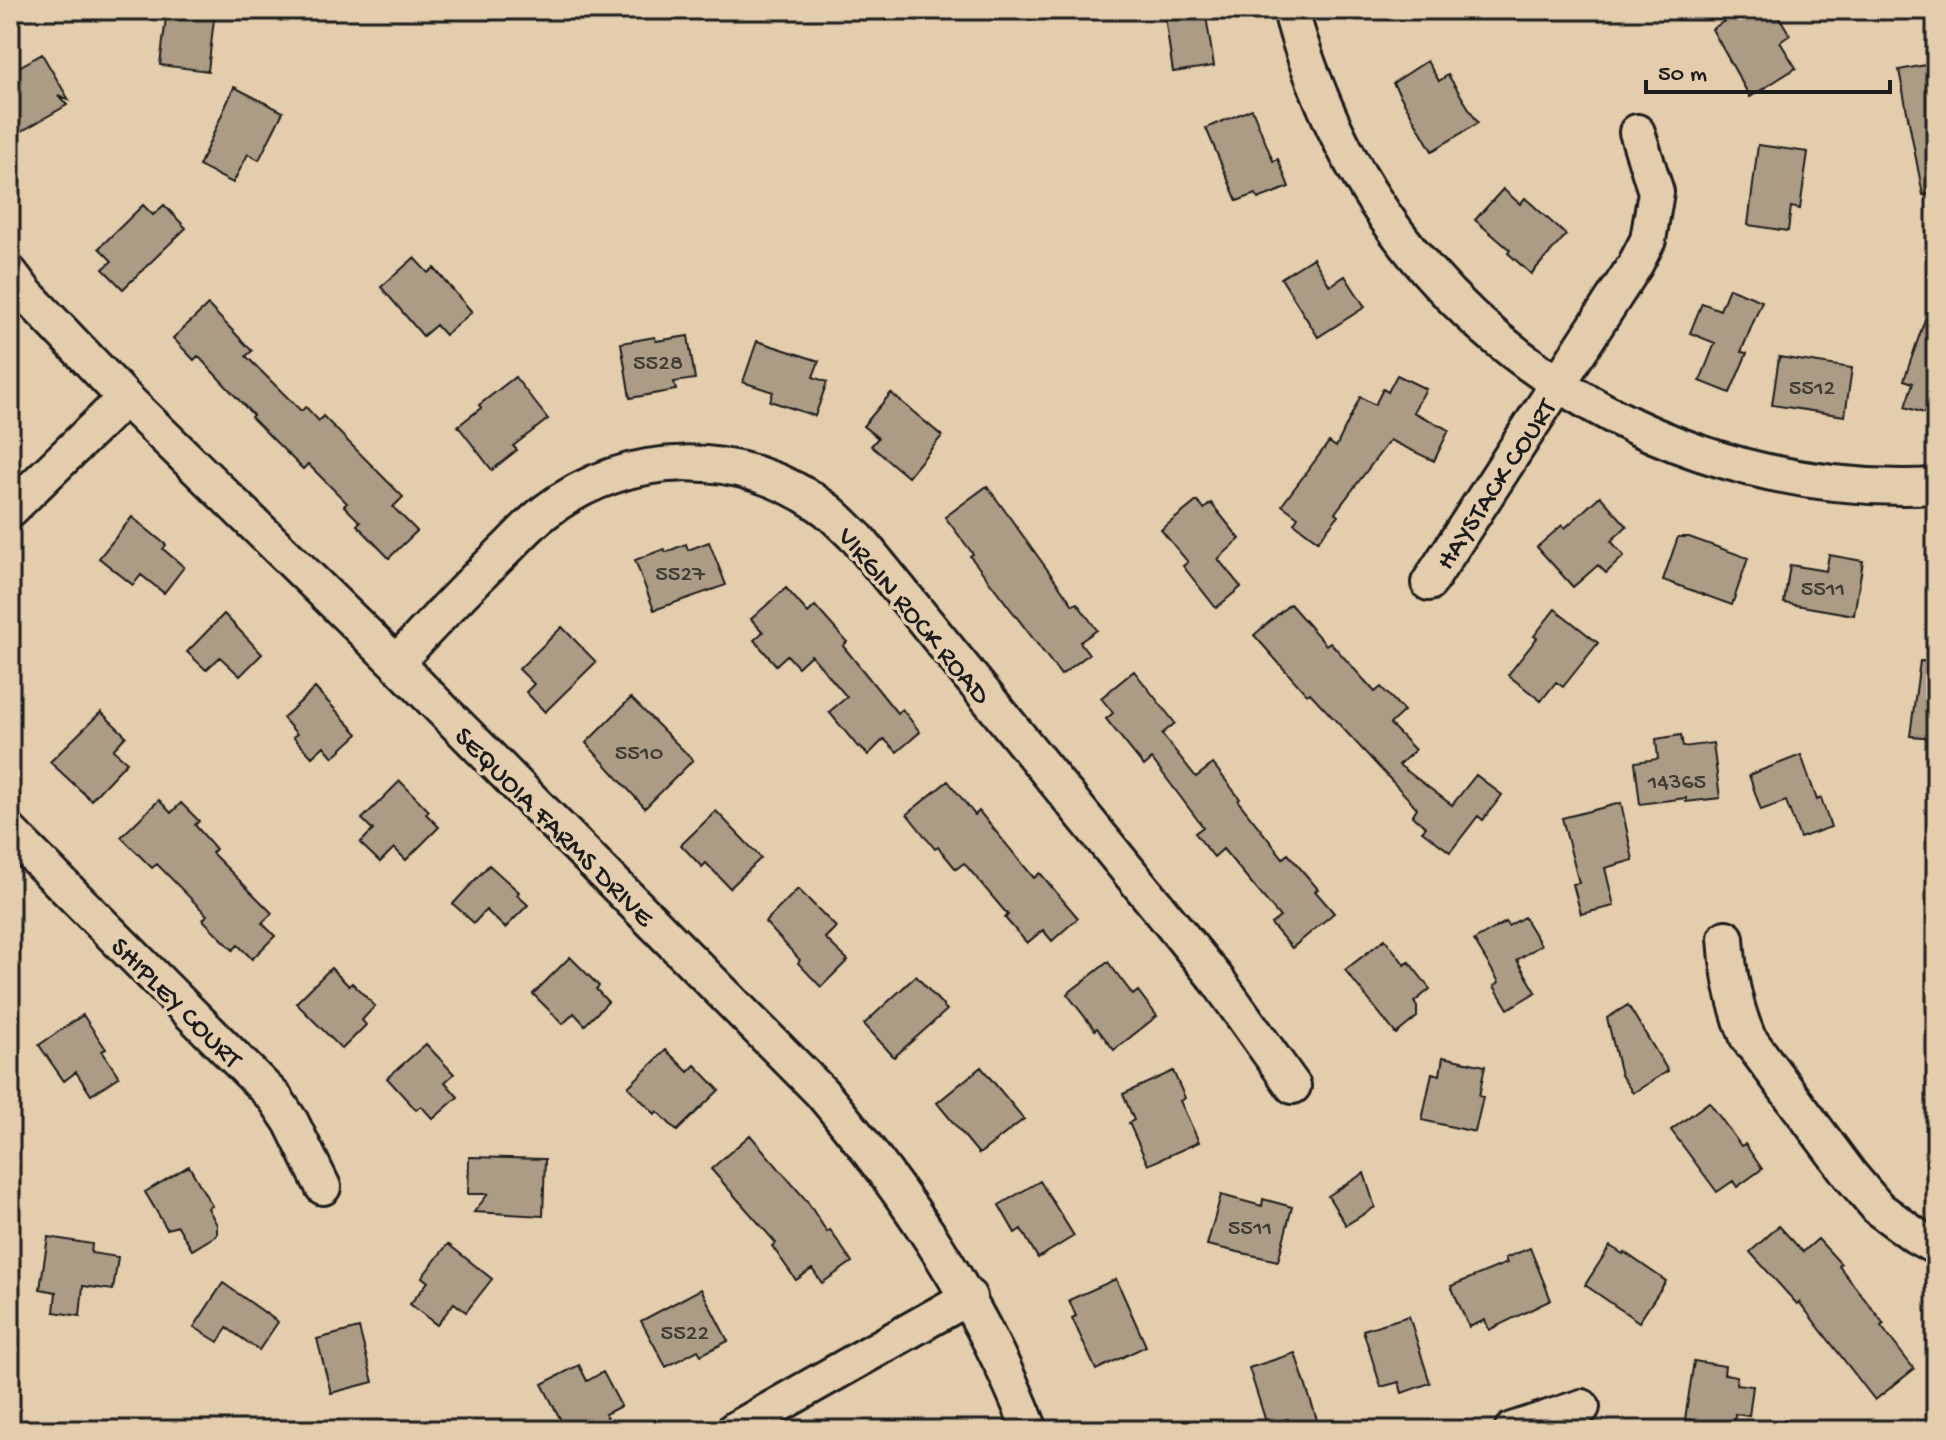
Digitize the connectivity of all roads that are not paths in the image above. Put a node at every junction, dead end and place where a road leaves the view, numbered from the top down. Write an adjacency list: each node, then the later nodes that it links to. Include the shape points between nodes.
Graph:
1 (1291, 10): 4 (street, via 1306,63 1340,143 1389,223 1476,323)
2 (1637, 132): 4 (street, HAYSTACK COURT, via 1656,192 1648,240)
3 (10, 273): 5 (street, SEQUOIA FARMS DRIVE)
4 (1559, 384): 6 (street, via 1641,432 1772,475 1892,489); 8 (street, HAYSTACK COURT)
5 (125, 398): 7 (street); 9 (street, SEQUOIA FARMS DRIVE)
6 (1936, 486)
7 (10, 510)
8 (1429, 583)
9 (396, 663): 12 (street, VIRGIN ROCK ROAD, via 543,513 599,480 673,463 732,467 788,486 828,511 858,539 1218,981); 15 (street, SEQUOIA FARMS DRIVE, via 821,1092 917,1215)
10 (10, 832): 13 (street, SHIPLEY COURT, via 275,1098)
11 (1726, 938): 14 (street, via 1728,972 1748,1038 1869,1198)
12 (1293, 1086)
13 (323, 1187)
14 (1936, 1247)
15 (969, 1297): 17 (street); 18 (street, SEQUOIA FARMS DRIVE)
16 (1582, 1407): 19 (street)
17 (734, 1430)
18 (1030, 1430)
19 (1512, 1430)

